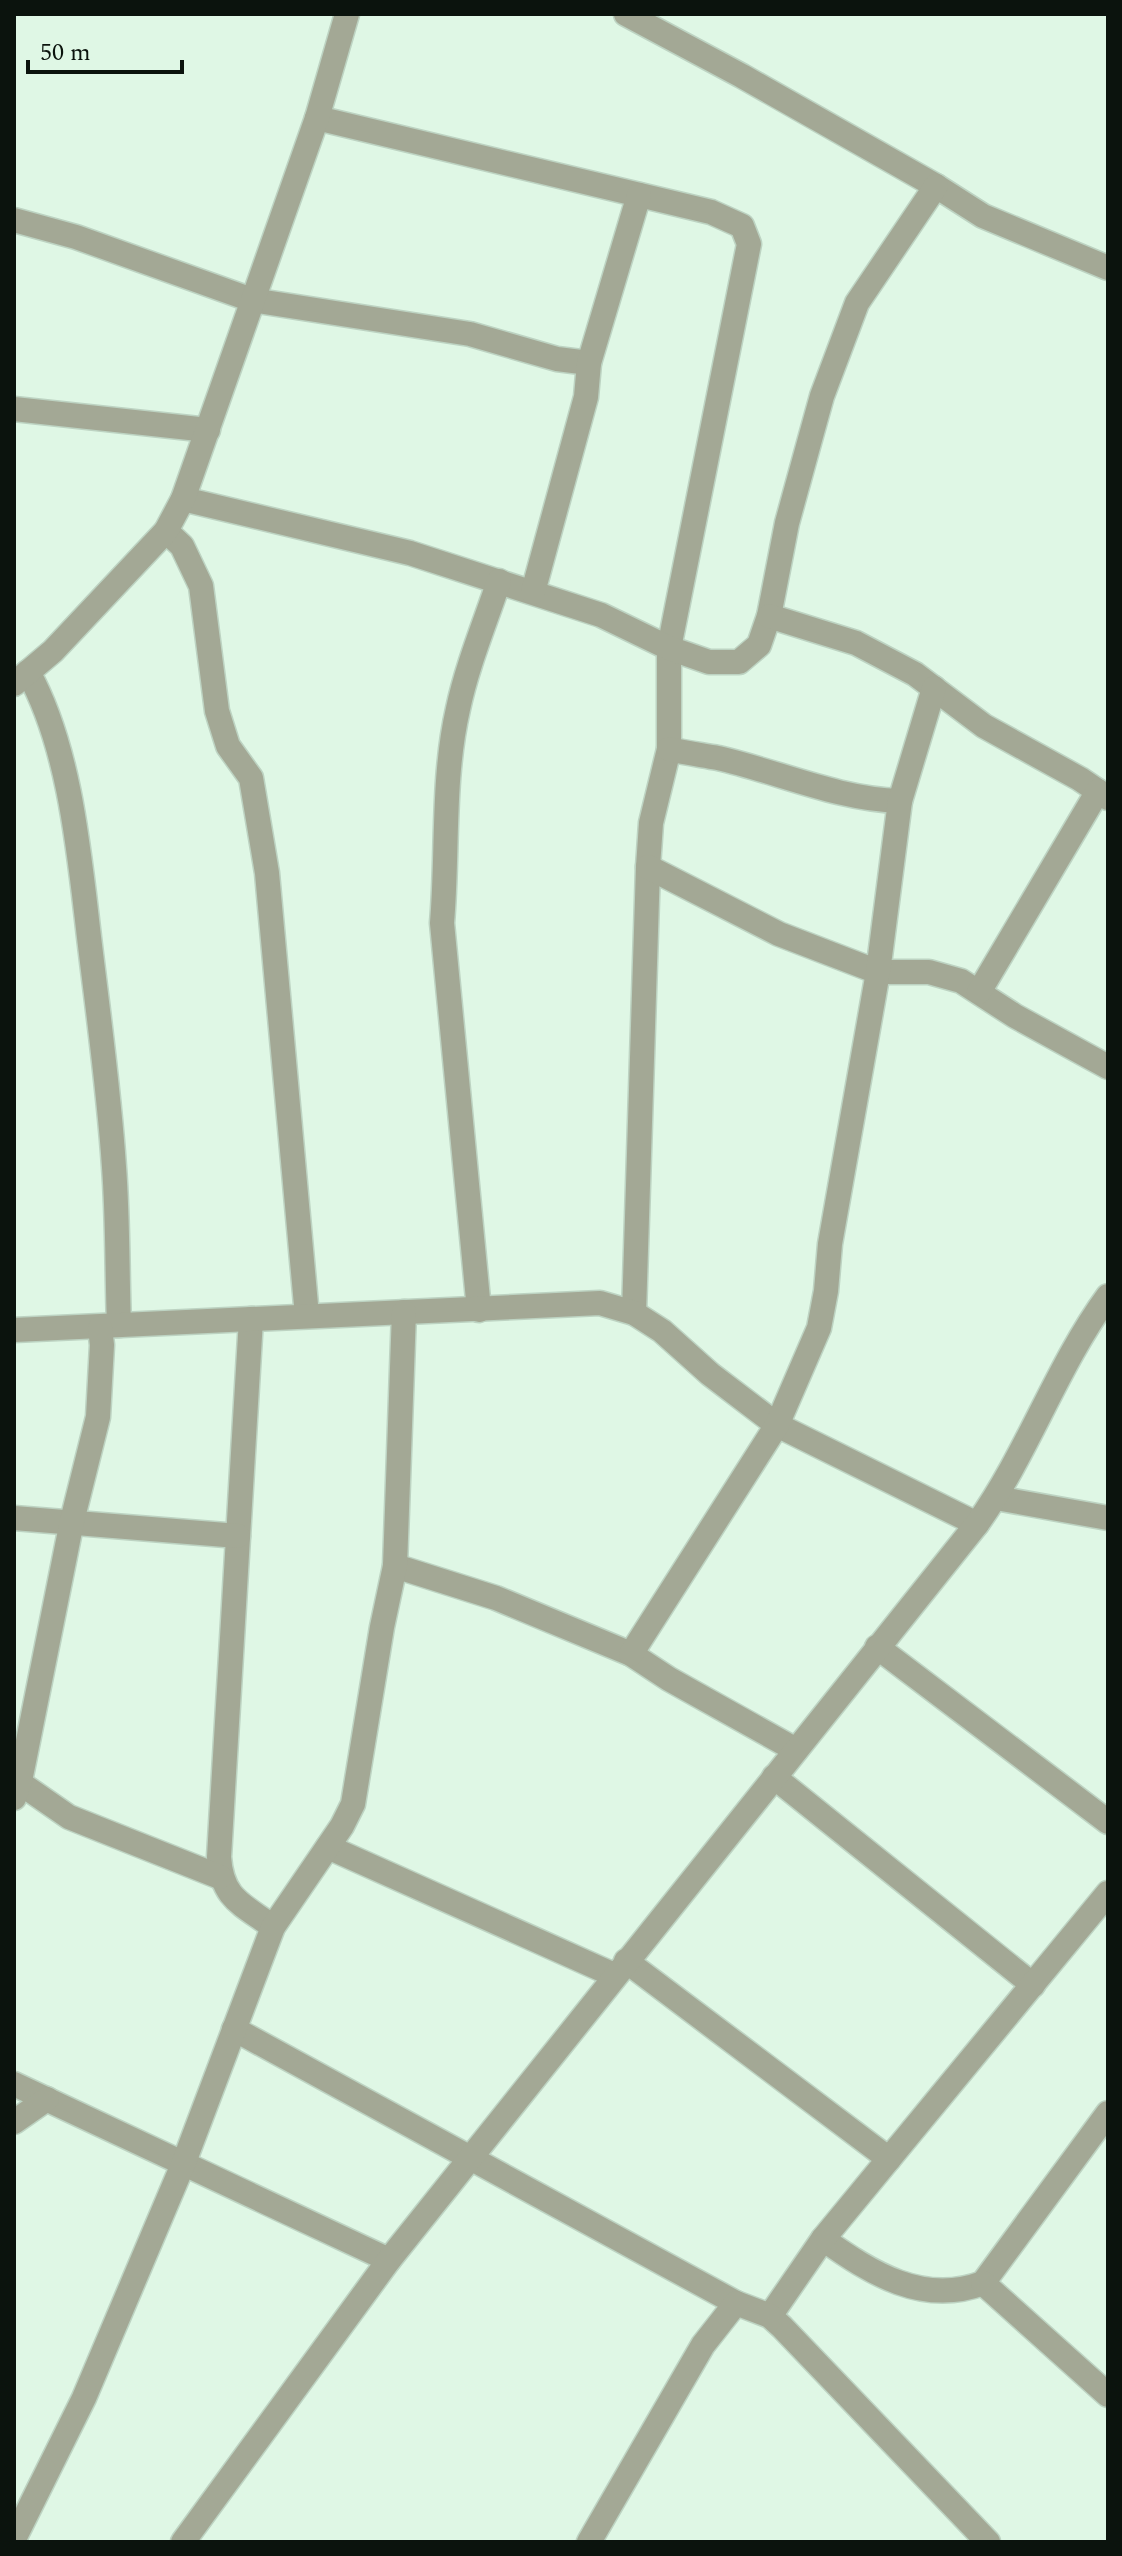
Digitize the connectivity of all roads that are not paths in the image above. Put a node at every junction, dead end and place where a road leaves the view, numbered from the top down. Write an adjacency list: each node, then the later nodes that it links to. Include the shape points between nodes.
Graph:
1 (347, 14): 3 (street)
2 (626, 14): 4 (street)
3 (317, 118): 5 (street); 8 (street)
4 (936, 186): 7 (street, via 983,216); 16 (street, via 857,303 822,396 787,523)
5 (639, 195): 9 (street); 17 (street, via 711,212 742,226 749,244)
6 (14, 220): 8 (street)
7 (1108, 268)
8 (252, 300): 9 (street, via 470,334); 11 (street)
9 (589, 363): 15 (street, via 586,397)
10 (14, 409): 11 (street)
11 (208, 430): 12 (street)
12 (183, 499): 13 (street); 14 (street, via 410,553)
13 (166, 531): 18 (street); 31 (street, via 182,546 201,586 217,711 228,746 251,778 267,873)
14 (499, 581): 15 (street); 28 (street, via 458,708 446,808 442,923)
15 (533, 592): 17 (street, via 601,615)
16 (769, 616): 17 (street, via 759,645 739,662 709,662); 19 (street, via 856,643)
17 (669, 648): 20 (street)
18 (21, 678): 33 (street, via 39,693 69,793 79,857 114,1167)
19 (934, 688): 21 (street, via 984,726); 22 (street)
20 (669, 749): 22 (street, via 801,783); 23 (street, via 651,823)
21 (1103, 795): 25 (street)
22 (900, 801): 24 (street)
23 (648, 867): 24 (street, via 779,934); 30 (street)
24 (878, 972): 25 (street, via 929,972); 35 (street, via 819,1328)
25 (979, 992): 26 (street)
26 (1108, 1066)
27 (1108, 1296): 36 (street)
28 (479, 1310): 29 (street); 30 (street, via 600,1303)
29 (404, 1312): 31 (street); 42 (street)
30 (634, 1313): 35 (street)
31 (307, 1316): 32 (street)
32 (251, 1319): 33 (street); 41 (street)
33 (110, 1326): 34 (street); 39 (street, via 102,1345 98,1417)
34 (14, 1330)
35 (777, 1425): 40 (street); 44 (street)
36 (996, 1498): 38 (street); 40 (street)
37 (14, 1518): 39 (street)
38 (1108, 1518)
39 (72, 1521): 41 (street); 47 (street)
40 (977, 1524): 43 (street)
41 (238, 1536): 50 (street)
42 (395, 1566): 44 (street, via 496,1598); 49 (street, via 353,1804)
43 (877, 1647): 45 (street); 48 (street)
44 (631, 1654): 45 (street)
45 (796, 1750): 46 (street)
46 (774, 1777): 53 (street); 54 (street)
47 (16, 1786): 50 (street, via 69,1817)
48 (1108, 1822)
49 (328, 1847): 52 (street); 53 (street)
50 (220, 1877): 52 (street, via 230,1896)
51 (1108, 1893): 54 (street)
52 (273, 1927): 55 (street)
53 (620, 1968): 60 (street); 61 (street)
54 (1033, 1985): 61 (street)
55 (234, 2029): 60 (street); 62 (street)
56 (14, 2084): 57 (street)
57 (47, 2099): 58 (street); 62 (street)
58 (14, 2122)
59 (1104, 2128): 65 (street)
60 (470, 2156): 64 (street); 66 (street)
61 (889, 2159): 63 (street)
62 (184, 2162): 64 (street); 69 (street, via 84,2398)
63 (823, 2239): 65 (street, via 864,2268 897,2282 961,2291); 67 (street)
64 (389, 2260): 70 (street)
65 (983, 2283): 68 (street)
66 (736, 2303): 67 (street); 71 (street, via 703,2345)
67 (770, 2316): 72 (street)
68 (1108, 2395)
69 (14, 2539)
70 (183, 2542)
71 (589, 2542)
72 (988, 2542)

